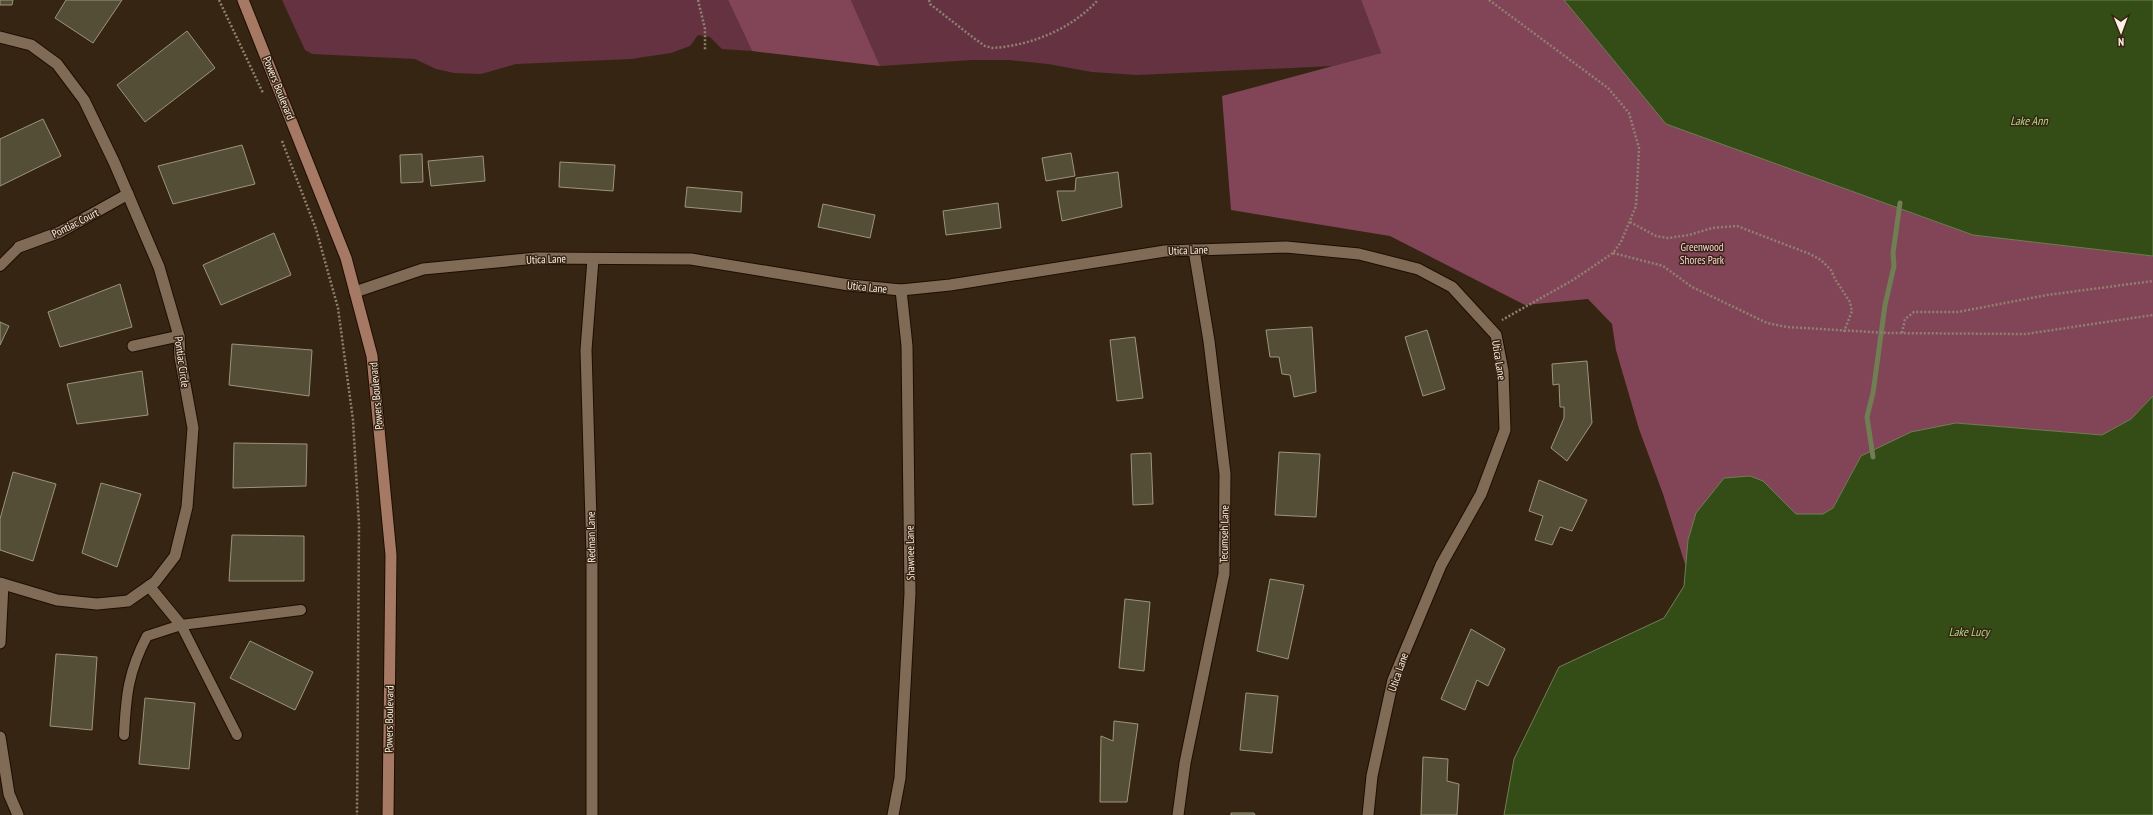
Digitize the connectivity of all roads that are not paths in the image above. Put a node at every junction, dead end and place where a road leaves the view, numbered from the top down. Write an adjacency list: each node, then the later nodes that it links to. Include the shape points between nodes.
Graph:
1 (242, 0): 9 (main road, Powers Boulevard, via 346,258)
2 (0, 37): 3 (street, Pontiac Circle, via 31,45 57,64 84,100)
3 (128, 194): 4 (street, Pontiac Court, via 60,232); 10 (street, Pontiac Circle, via 159,266)
4 (19, 247): 7 (lane)
5 (1194, 250): 8 (street, Utica Lane, via 1165,251 950,285); 24 (street, Tecumseh Lane, via 1209,341 1225,474 1224,574 1185,763); 25 (street, Utica Lane, via 1286,247 1359,254 1418,269 1452,287 1496,335 1503,371 1504,430 1481,494 1441,565 1393,680 1372,776)
6 (594, 259): 8 (street, Utica Lane, via 691,259 849,285); 9 (street, Utica Lane, via 536,258 423,269); 22 (street, Redman Lane, via 586,350 592,555)
7 (0, 266)
8 (901, 290): 23 (street, Shawnee Lane, via 907,346 910,593 900,778)
9 (355, 292): 21 (main road, Powers Boulevard, via 372,356 391,555)
10 (179, 336): 11 (street); 13 (street, Pontiac Circle, via 180,357 193,428 187,507 175,556)
11 (133, 346)
12 (2, 584): 13 (street, Pontiac Circle, via 57,600 97,604 128,601); 16 (street)
13 (149, 586): 15 (street)
14 (302, 610): 15 (lane)
15 (181, 625): 17 (lane, via 147,636 138,653 126,694); 18 (lane)
16 (0, 643)
17 (124, 735)
18 (237, 735)
19 (0, 737): 20 (street, via 9,794)
20 (18, 815)
21 (388, 815)
22 (592, 815)
23 (894, 815)
24 (1178, 815)
25 (1368, 815)

